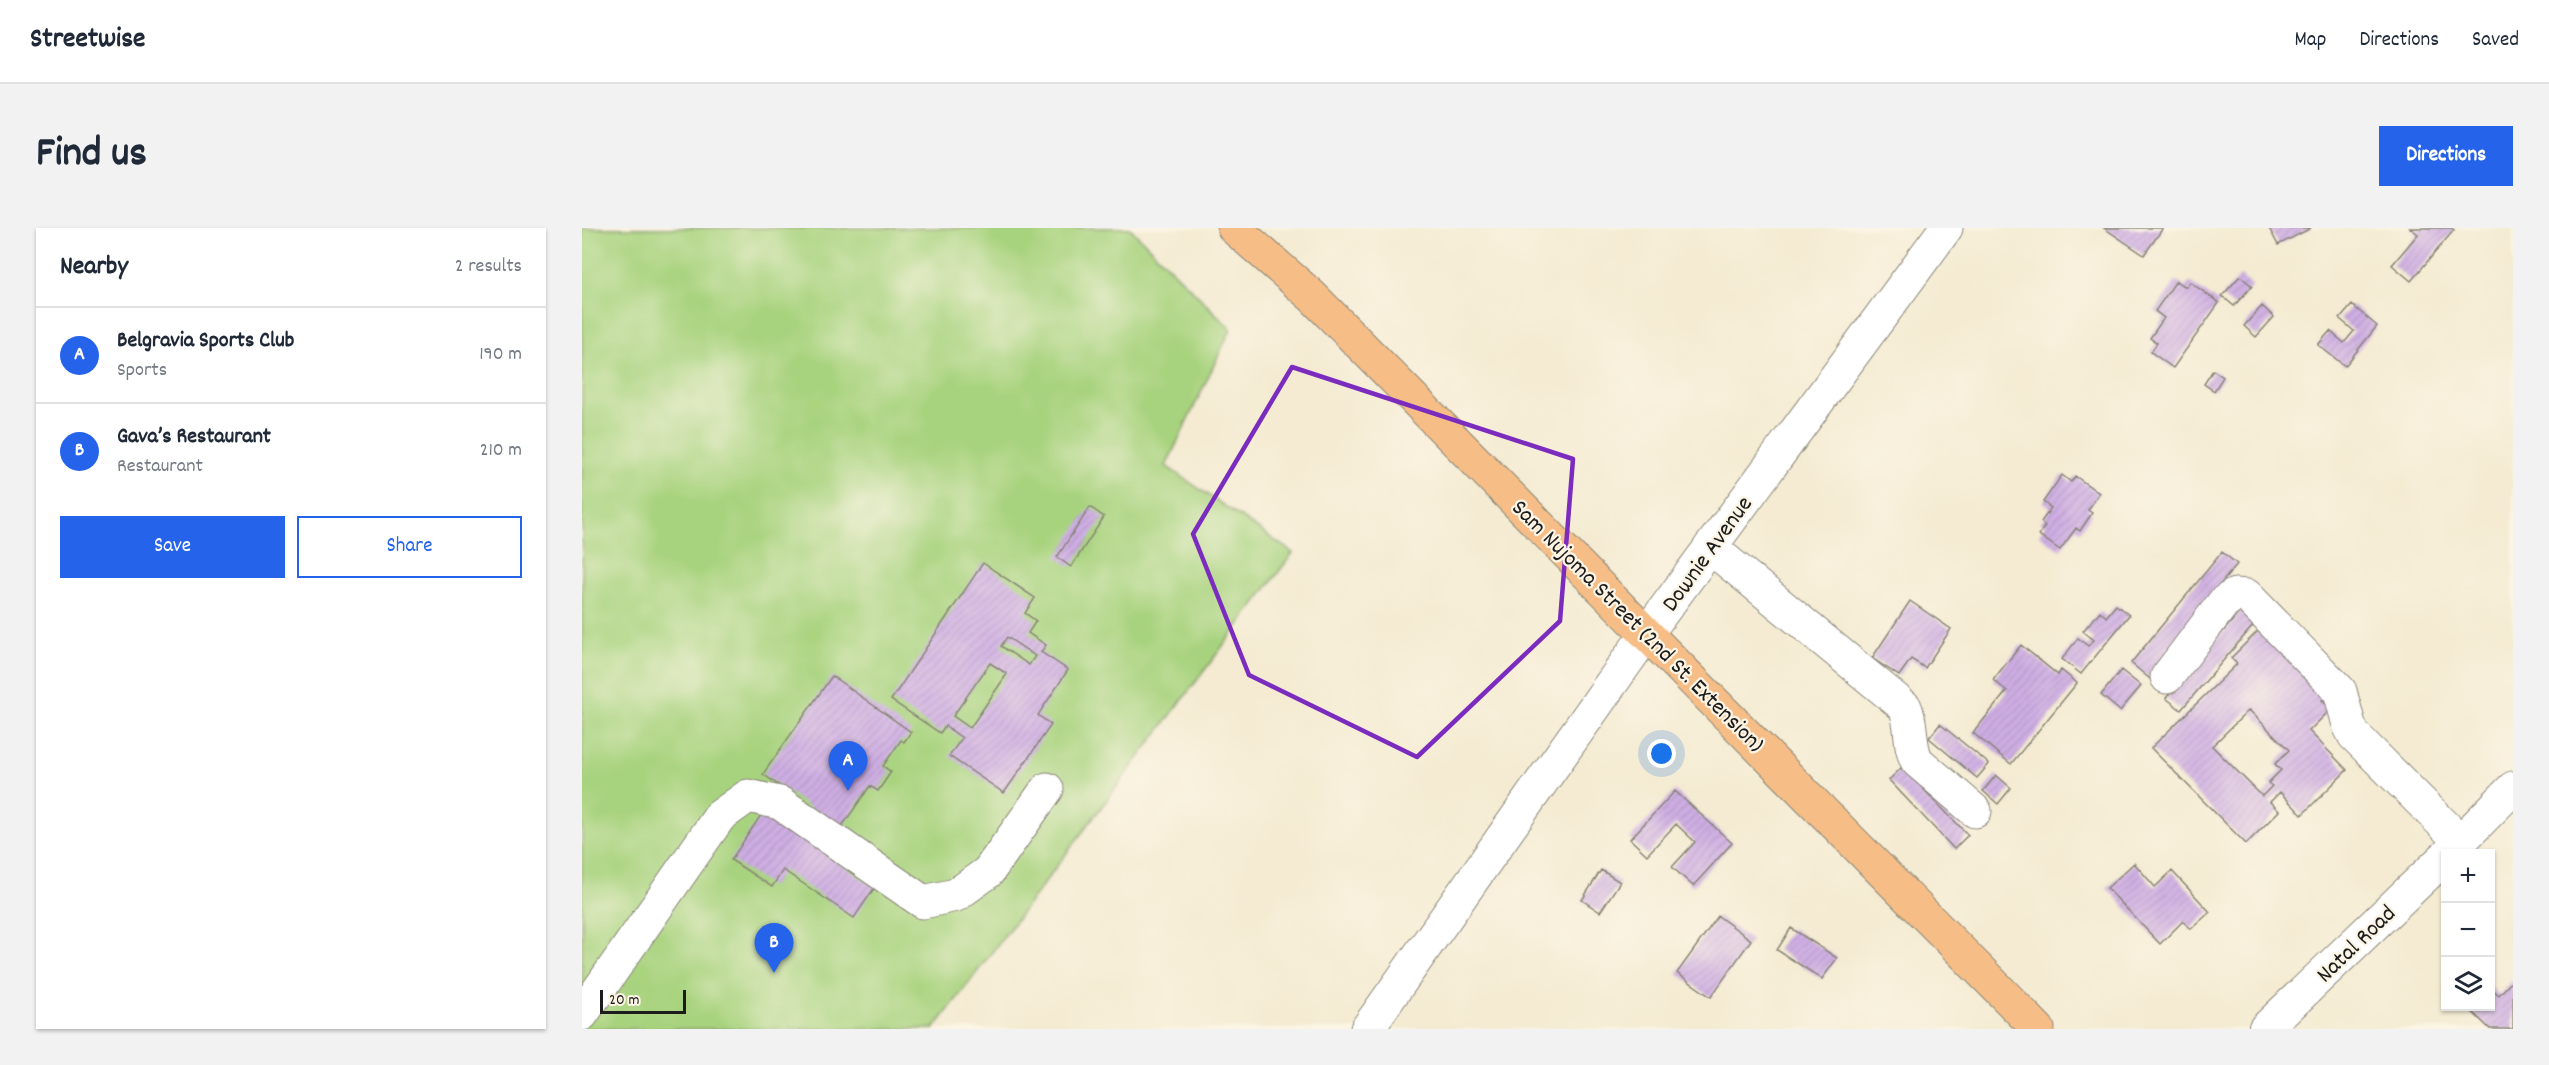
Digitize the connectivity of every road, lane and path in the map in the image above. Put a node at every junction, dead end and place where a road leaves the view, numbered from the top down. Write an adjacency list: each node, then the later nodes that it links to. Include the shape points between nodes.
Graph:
1 (1234, 228): 4 (highway, Sam Nujoma Street (2nd St. Extension), via 1312,296)
2 (1946, 228): 3 (street, Downie Avenue)
3 (1710, 547): 4 (street, Downie Avenue); 8 (street, via 1905,707 1911,751 1917,761)
4 (1647, 633): 13 (street, Downie Avenue); 14 (highway, Sam Nujoma Street (2nd St. Extension))
5 (2167, 677): 9 (street, via 2224,602 2235,595 2247,596 2340,691 2354,735)
6 (2513, 788): 10 (street, Natal Road)
7 (1047, 789): 12 (street, via 988,872 956,896 923,902 780,803 748,796 720,816)
8 (1975, 811)
9 (2450, 849)
10 (2452, 849)
11 (2441, 860): 15 (street, Natal Road)
12 (582, 1014)
13 (1367, 1029)
14 (2038, 1029)
15 (2265, 1029)

